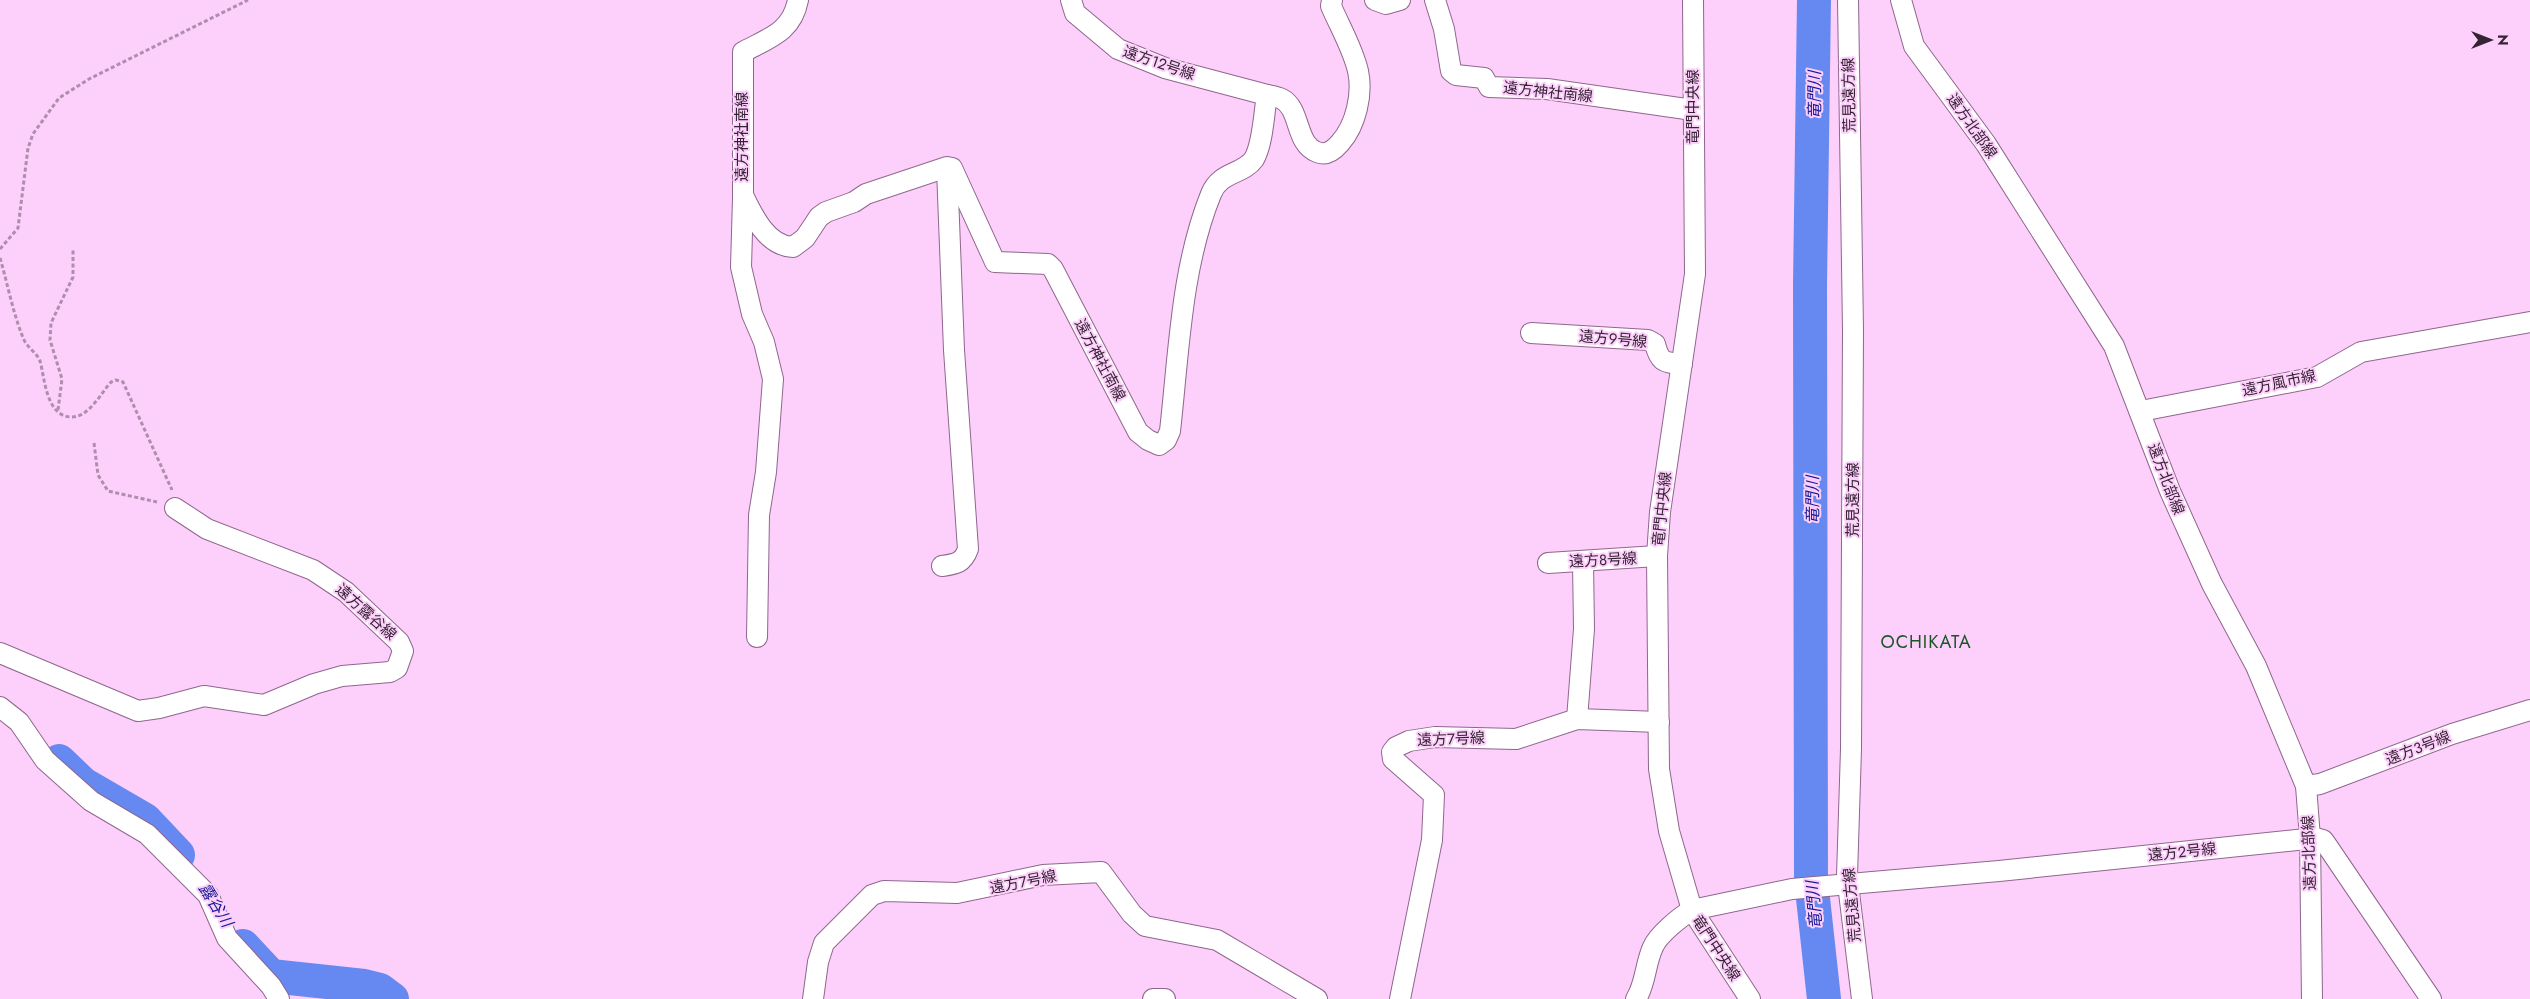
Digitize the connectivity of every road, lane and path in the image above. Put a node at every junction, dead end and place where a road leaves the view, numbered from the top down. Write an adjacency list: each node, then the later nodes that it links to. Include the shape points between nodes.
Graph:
1 (248, 0): 16 (path, via 89,79 59,98 33,134 28,148 18,228)
2 (798, 0): 14 (street, 遠方神社南線, via 795,15 786,26 743,52)
3 (1071, 0): 11 (street, 遠方12号線, via 1075,13 1118,49 1165,68)
4 (1332, 0): 11 (street, via 1331,6 1358,70 1355,114 1346,136 1329,153 1318,153 1307,146 1283,99)
5 (1375, 0): 6 (street, via 1386,4)
6 (1400, 0)
7 (1435, 0): 12 (street, 遠方神社南線, via 1451,70 1456,75 1484,78 1489,87 1548,90)
8 (1693, 0): 12 (street, 竜門中央線)
9 (1848, 0): 37 (street, 荒見遠方線, via 1853,330)
10 (1901, 0): 22 (street, 遠方北部線, via 1914,46 1986,144 2114,346)
11 (1267, 95): 13 (street, 遠方神社南線, via 1254,160 1216,183 1200,227 1187,278 1170,430 1166,440 1159,445 1138,432 1053,269 1048,264 995,262 952,168)
12 (1693, 110): 20 (street, 竜門中央線, via 1695,274)
13 (947, 167): 14 (street, 遠方神社南線, via 866,194 826,212 793,248 782,247 770,237); 28 (street, via 954,350 968,549 958,564)
14 (743, 195): 29 (street, via 741,267 773,379 766,472 759,515)
15 (73, 248): 21 (path, via 73,277 51,323 50,340 62,379)
16 (0, 249)
17 (0, 258): 21 (path, via 25,342 39,360 49,399)
18 (2530, 322): 22 (street, 遠方風市線, via 2361,352 2317,377)
19 (1531, 333): 20 (street, 遠方9号線, via 1648,340 1655,344 1659,358 1664,362)
20 (1682, 364): 25 (street, 竜門中央線, via 1660,512)
21 (58, 410): 24 (path, via 73,417 85,413 110,382 123,382 174,495)
22 (2141, 411): 35 (street, 遠方北部線, via 2170,491 2212,584 2256,666)
23 (94, 443): 24 (path, via 98,475 108,491)
24 (175, 508): 30 (street, 遠方露谷線, via 207,529 313,570 346,592 399,642 403,651 397,668 390,672 342,676 264,705 204,696 138,711)
25 (1657, 556): 26 (street, 遠方8号線); 34 (street, 竜門中央線)
26 (1583, 562): 27 (street, 遠方8号線); 33 (street, via 1584,629)
27 (1548, 563)
28 (942, 566)
29 (756, 637)
30 (0, 652)
31 (0, 707): 39 (street, via 19,722 45,760 91,801 147,834 208,895 227,938)
32 (2530, 710): 35 (street, 遠方3号線, via 2452,734 2320,784)
33 (1577, 719): 34 (street, 遠方7号線); 44 (street, 遠方7号線, via 1516,739 1435,737 1409,741 1396,746 1392,752 1393,759 1434,795 1432,840)
34 (1659, 722): 38 (street, 竜門中央線, via 1659,768 1669,831)
35 (2306, 786): 36 (street, 遠方北部線)
36 (2310, 838): 37 (street, 遠方2号線); 48 (street, 遠方北部線); 49 (street, via 2323,840)
37 (1849, 885): 38 (street, 遠方2号線, via 1792,889); 47 (street, 荒見遠方線)
38 (1692, 910): 45 (street, via 1679,918 1653,946 1646,978); 46 (street, 竜門中央線)
39 (280, 999)
40 (813, 999): 43 (street, 遠方7号線, via 824,943 872,895 884,891 957,893 1042,875 1101,872 1145,926 1217,940)
41 (1153, 999): 42 (street)
42 (1165, 999)
43 (1317, 999)
44 (1400, 999)
45 (1636, 999)
46 (1750, 999)
47 (1862, 999)
48 (2312, 999)
49 (2431, 999)

